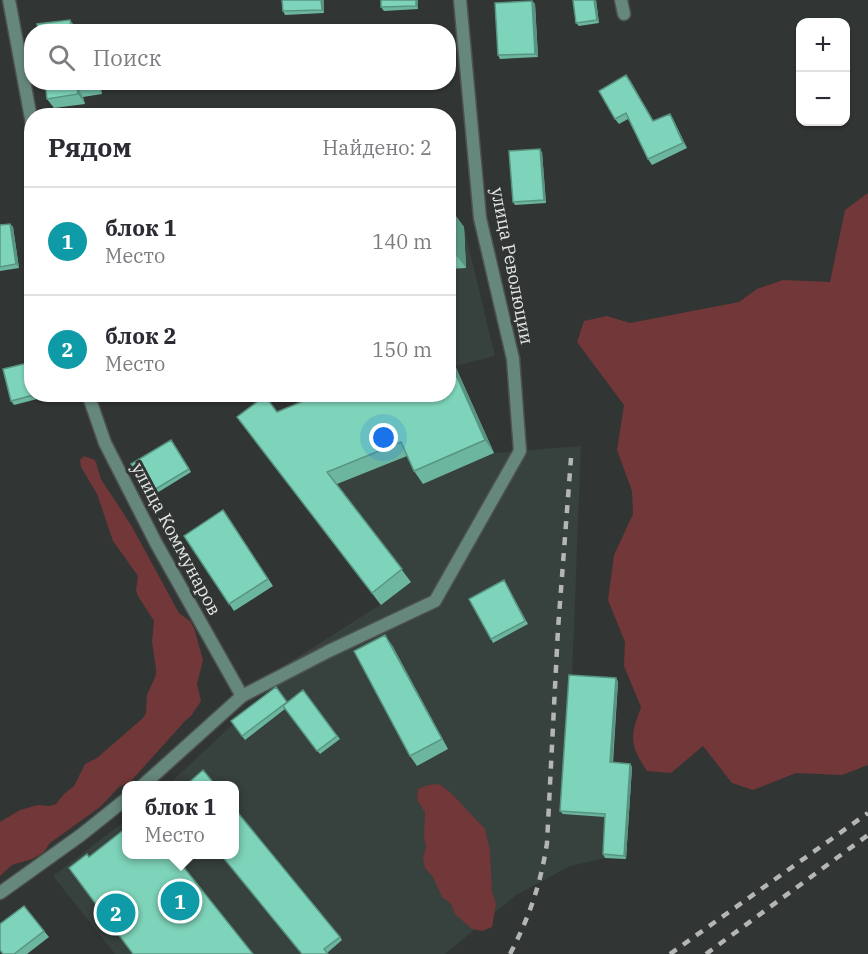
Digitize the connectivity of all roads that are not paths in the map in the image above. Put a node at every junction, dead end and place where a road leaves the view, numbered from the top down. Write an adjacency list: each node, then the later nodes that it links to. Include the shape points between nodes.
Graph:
1 (460, 0): 9 (street, улица Революции, via 480,218 513,359 520,451 435,601)
2 (621, 0): 4 (street)
3 (6, 6): 5 (street)
4 (624, 14)
5 (24, 88)
6 (25, 90): 7 (street)
7 (28, 108)
8 (91, 402): 9 (street, улица Коммунаров, via 105,443 156,543)
9 (242, 696): 10 (street, улица Революции)
10 (148, 781)
11 (122, 802): 12 (street)
12 (0, 893)

